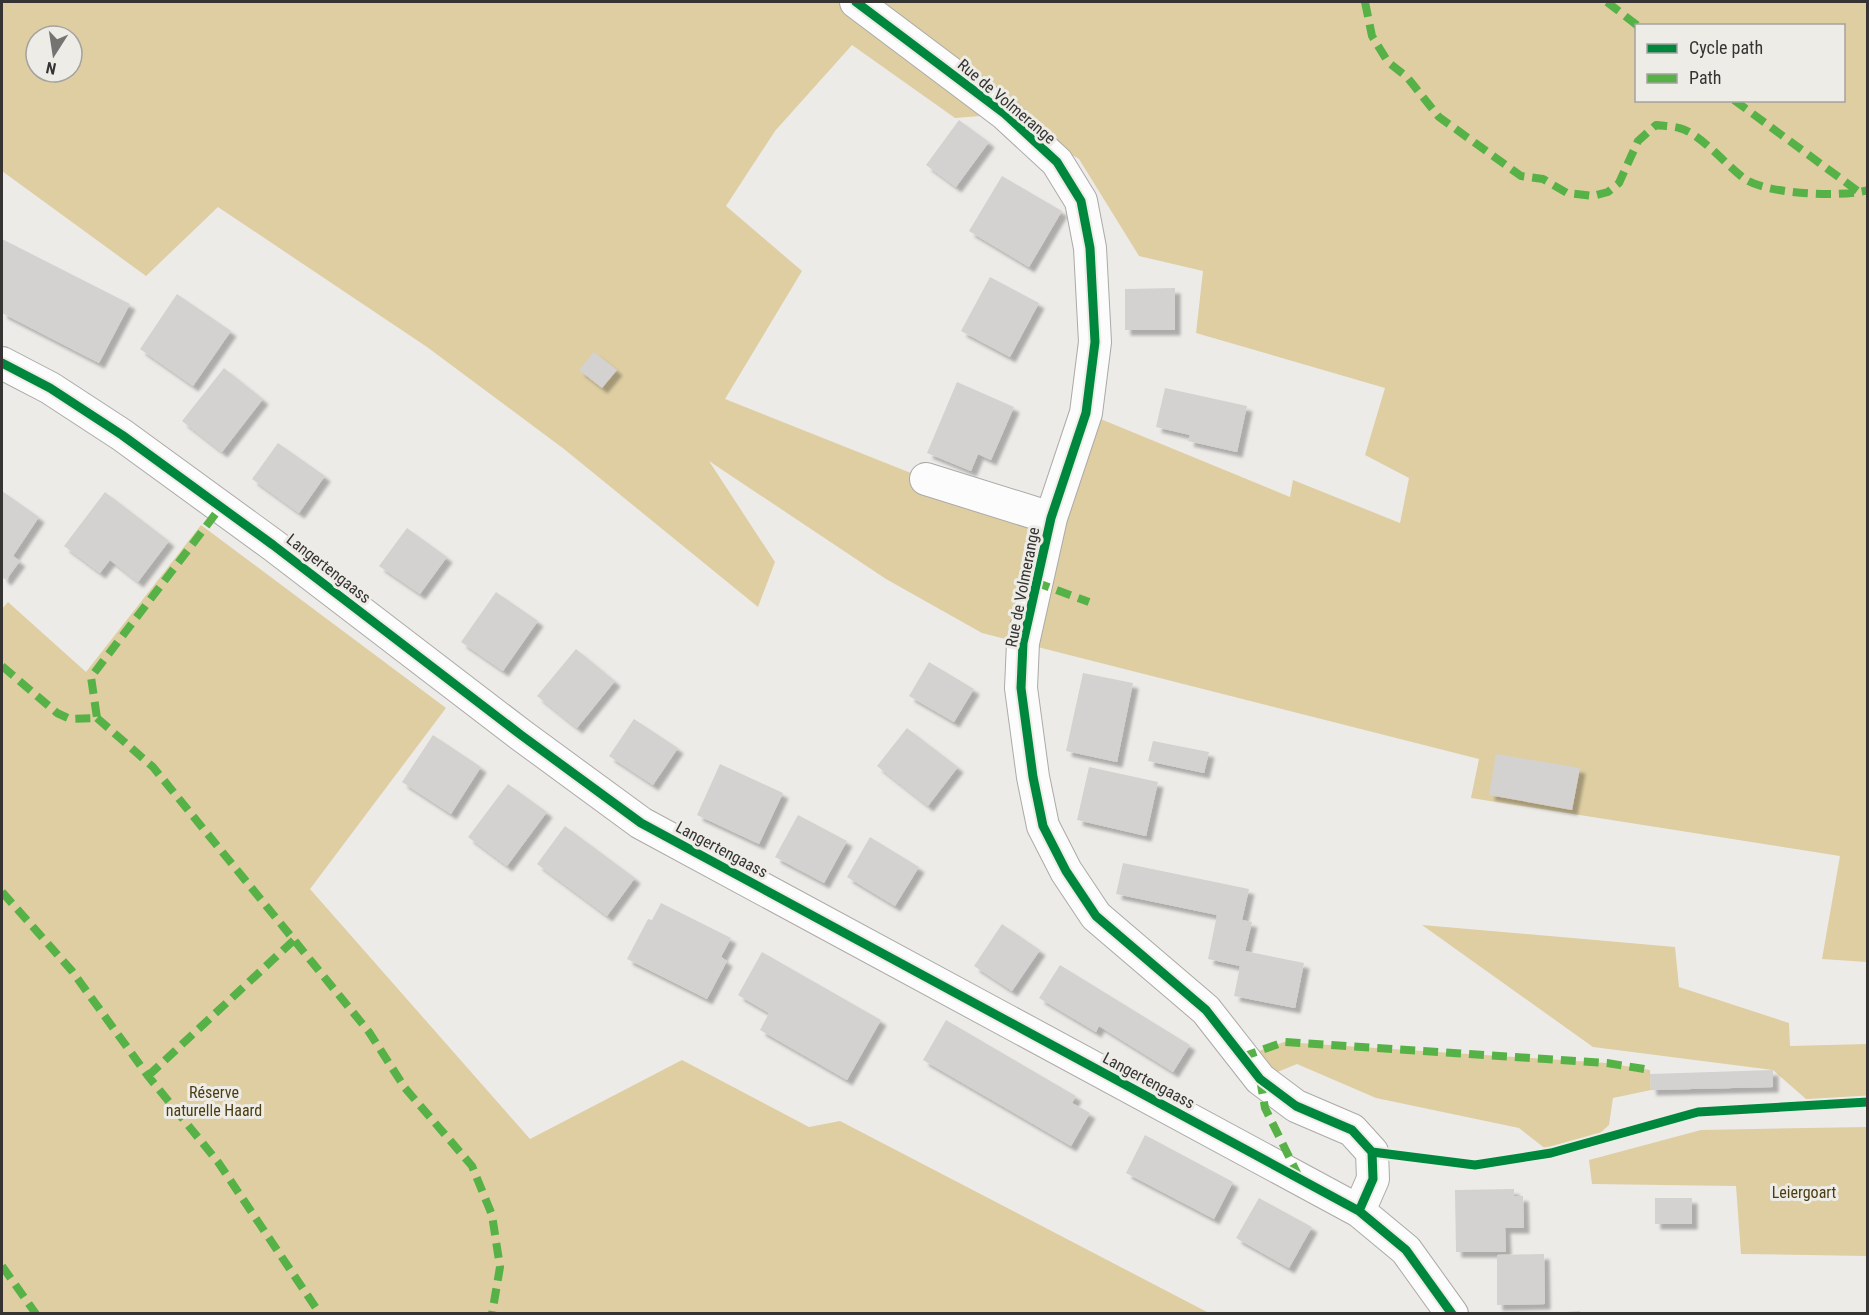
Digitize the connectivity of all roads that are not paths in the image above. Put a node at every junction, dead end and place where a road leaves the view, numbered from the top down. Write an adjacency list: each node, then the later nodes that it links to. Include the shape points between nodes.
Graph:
1 (856, 2): 4 (street, Rue de Volmerange, via 1005,114 1057,162 1081,201 1090,248 1095,342 1086,413)
2 (2, 363): 5 (street, Langertengaass, via 50,388 122,435 641,823)
3 (926, 479): 4 (street)
4 (1051, 518): 5 (street, Rue de Volmerange, via 1023,644 1021,688 1043,826 1066,871 1096,916 1206,1010 1260,1079 1296,1106 1352,1130 1372,1152 1373,1179)
5 (1359, 1211): 6 (street, Langertengaass, via 1406,1251)
6 (1452, 1314)

